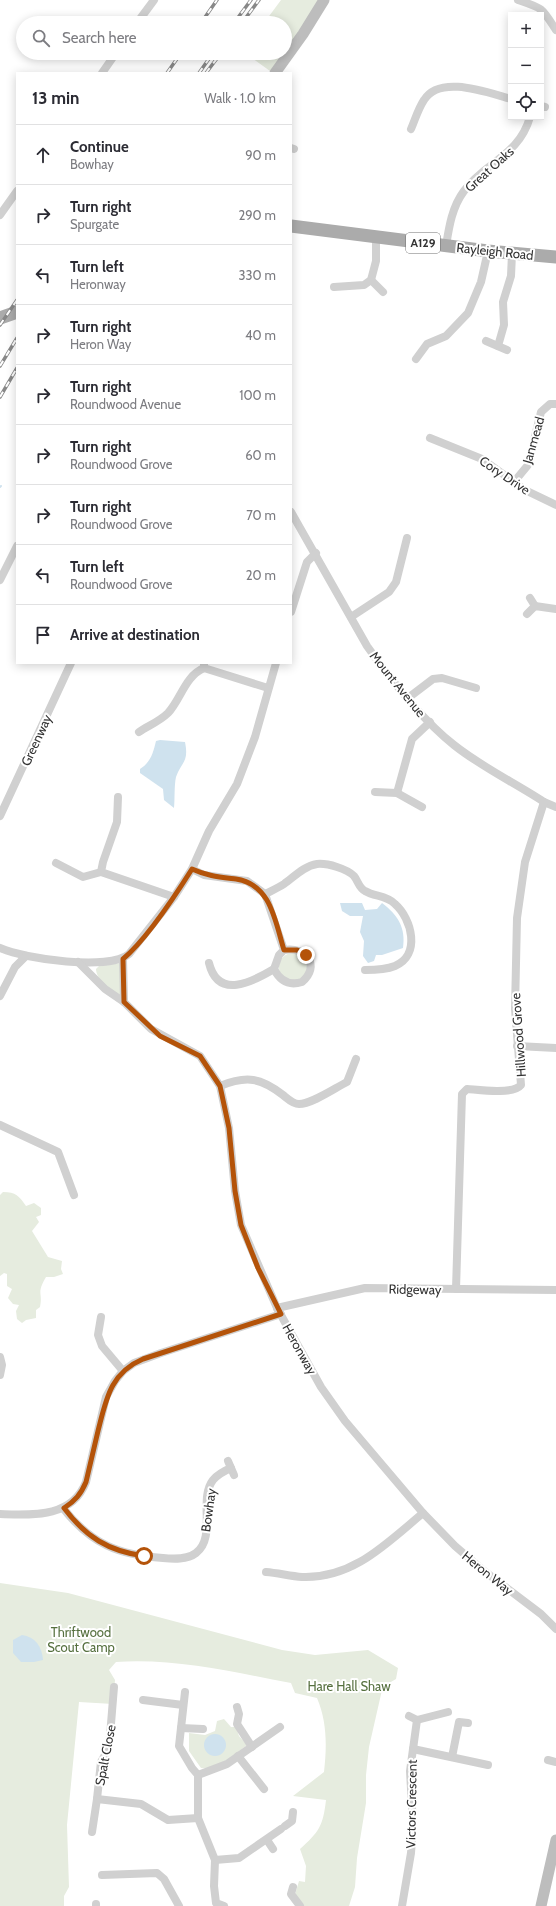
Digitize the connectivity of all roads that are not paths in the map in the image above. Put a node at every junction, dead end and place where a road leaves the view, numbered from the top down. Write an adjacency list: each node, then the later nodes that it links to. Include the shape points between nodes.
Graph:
1 (154, 0): 4 (street)
2 (324, 0): 6 (street)
3 (518, 0): 5 (street, via 540,8)
4 (142, 16)
5 (556, 30)
6 (292, 49)
7 (111, 60): 9 (street)
8 (284, 60): 10 (street)
9 (103, 72)
10 (276, 72)
11 (508, 98): 13 (street, via 464,87 444,87 435,90 424,100)
12 (529, 120): 18 (street, Great Oaks, via 519,142 464,190 453,212)
13 (411, 129)
14 (16, 192): 15 (street)
15 (0, 214)
16 (292, 226): 17 (main road, Rayleigh Road / A129)
17 (376, 236): 18 (main road, Rayleigh Road / A129); 22 (street, via 376,261)
18 (446, 246): 19 (main road, Rayleigh Road / A129)
19 (488, 252): 20 (main road, Rayleigh Road / A129); 30 (street, via 481,282 468,313 446,336 428,344)
20 (512, 254): 21 (main road, Rayleigh Road / A129); 28 (street, via 511,276 503,302 504,325)
21 (556, 257)
22 (371, 280): 23 (street, via 364,285); 24 (street)
23 (334, 287)
24 (384, 292)
25 (16, 312): 26 (main road)
26 (0, 318)
27 (486, 342): 28 (street)
28 (498, 346): 29 (street)
29 (507, 350)
30 (416, 359)
31 (556, 404): 33 (street, Janmead, via 550,404 540,412 528,465)
32 (430, 438): 33 (street, Cory Drive, via 482,459)
33 (514, 482): 34 (street, Cory Drive)
34 (556, 505)
35 (292, 514): 38 (street, Mount Avenue)
36 (407, 538): 45 (street, via 396,582 389,592)
37 (16, 548): 39 (street)
38 (316, 553): 42 (street, via 307,562); 45 (street, Mount Avenue)
39 (0, 580)
40 (530, 598): 41 (street)
41 (535, 606): 43 (street); 44 (street)
42 (292, 609)
43 (556, 609)
44 (527, 614)
45 (351, 617): 51 (street, Mount Avenue, via 381,666)
46 (71, 664): 60 (street, Greenway)
47 (276, 664): 49 (street)
48 (204, 665): 49 (street); 53 (street, via 190,677 166,715)
49 (268, 688): 62 (street, via 255,737 237,784 209,831)
50 (476, 688): 51 (street, via 442,678 433,679)
51 (408, 698): 52 (street, Mount Avenue)
52 (430, 722): 55 (street, via 412,739); 57 (street, Mount Avenue, via 455,746)
53 (139, 732)
54 (375, 792): 55 (street)
55 (397, 793): 58 (street)
56 (118, 797): 63 (street, via 117,822)
57 (544, 802): 59 (street, Mount Avenue); 78 (street, Hillwood Grove, via 525,862 518,904 515,946)
58 (422, 807)
59 (556, 807)
60 (0, 816)
61 (56, 863): 63 (street, via 83,877)
62 (192, 869): 64 (street, via 204,875 247,881); 65 (street)
63 (101, 872): 65 (street)
64 (265, 894): 67 (street); 75 (street, via 313,865 323,864 344,870 355,877 364,891 382,896 396,905 407,920 412,940 410,949 401,962 388,968)
65 (174, 897): 70 (street, via 137,946)
66 (0, 948): 68 (street)
67 (284, 950): 74 (street, via 279,955); 74 (street, via 297,950 306,955 311,962 310,972 302,982 292,983 282,980)
68 (9, 952): 69 (street); 73 (street)
69 (26, 956): 71 (street); 73 (street)
70 (123, 959): 71 (street); 77 (street)
71 (78, 962): 77 (street, Heronway, via 105,989)
72 (209, 962): 74 (street, via 213,975 230,985 254,981)
73 (15, 967): 76 (street)
74 (274, 969)
75 (364, 970)
76 (0, 996)
77 (124, 1002): 81 (street, Heronway, via 160,1036 200,1056)
78 (517, 1046): 79 (street); 84 (street, Hillwood Grove, via 522,1078 519,1088 467,1089 462,1094)
79 (556, 1048)
80 (356, 1059): 81 (street, via 347,1082 304,1103 294,1103 272,1087 253,1079)
81 (220, 1086): 86 (street, Heronway, via 229,1128 241,1225)
82 (0, 1125): 83 (street, via 58,1152)
83 (74, 1195)
84 (456, 1289): 85 (street, Ridgeway); 86 (street, Ridgeway, via 364,1288)
85 (556, 1290)
86 (279, 1311): 89 (street, Ridgeway, via 134,1363); 93 (street, Heronway, via 321,1387 341,1416)
87 (101, 1317): 89 (street, via 98,1335 102,1346)
88 (0, 1357): 90 (street)
89 (123, 1371): 92 (street, via 106,1397 82,1493)
90 (0, 1375)
91 (231, 1468): 92 (street, Bowhay, via 212,1481 203,1542 196,1553 186,1557 144,1556 113,1550 82,1530)
92 (64, 1508): 94 (street, via 34,1514)
93 (423, 1513): 95 (street, via 355,1567 303,1577); 96 (street, Heron Way, via 455,1546 541,1614)
94 (0, 1514)
95 (266, 1572)
96 (556, 1629)
97 (114, 1687): 114 (street, Spalt Close, via 109,1748 101,1762)
98 (185, 1692): 100 (street)
99 (143, 1700): 100 (street)
100 (183, 1705): 105 (street)
101 (237, 1707): 107 (street, via 237,1724)
102 (448, 1712): 108 (street, Victors Crescent, via 413,1718)
103 (468, 1723): 110 (street, via 459,1722)
104 (280, 1727): 107 (street)
105 (181, 1728): 106 (street); 112 (street, via 179,1746)
106 (203, 1729)
107 (252, 1746): 109 (street)
108 (413, 1749): 110 (street, Victors Crescent); 127 (street, Victors Crescent, via 410,1771 413,1825)
109 (238, 1756): 112 (street, via 227,1764); 113 (street)
110 (452, 1757): 111 (street, Victors Crescent)
111 (488, 1765)
112 (198, 1775): 116 (street)
113 (264, 1789)
114 (97, 1799): 116 (street, Spalt Close, via 141,1804 168,1820); 117 (street, Spalt Close)
115 (294, 1812): 118 (street, via 292,1821)
116 (198, 1818): 121 (street)
117 (92, 1832)
118 (267, 1840): 120 (street); 121 (street, via 239,1858)
119 (556, 1840): 128 (street)
120 (273, 1849)
121 (215, 1860): 124 (street)
122 (102, 1875): 125 (street, via 157,1873 164,1879)
123 (293, 1887): 126 (street, via 291,1894)
124 (216, 1905)
125 (179, 1906)
126 (300, 1906)
127 (402, 1906)
128 (541, 1906)

